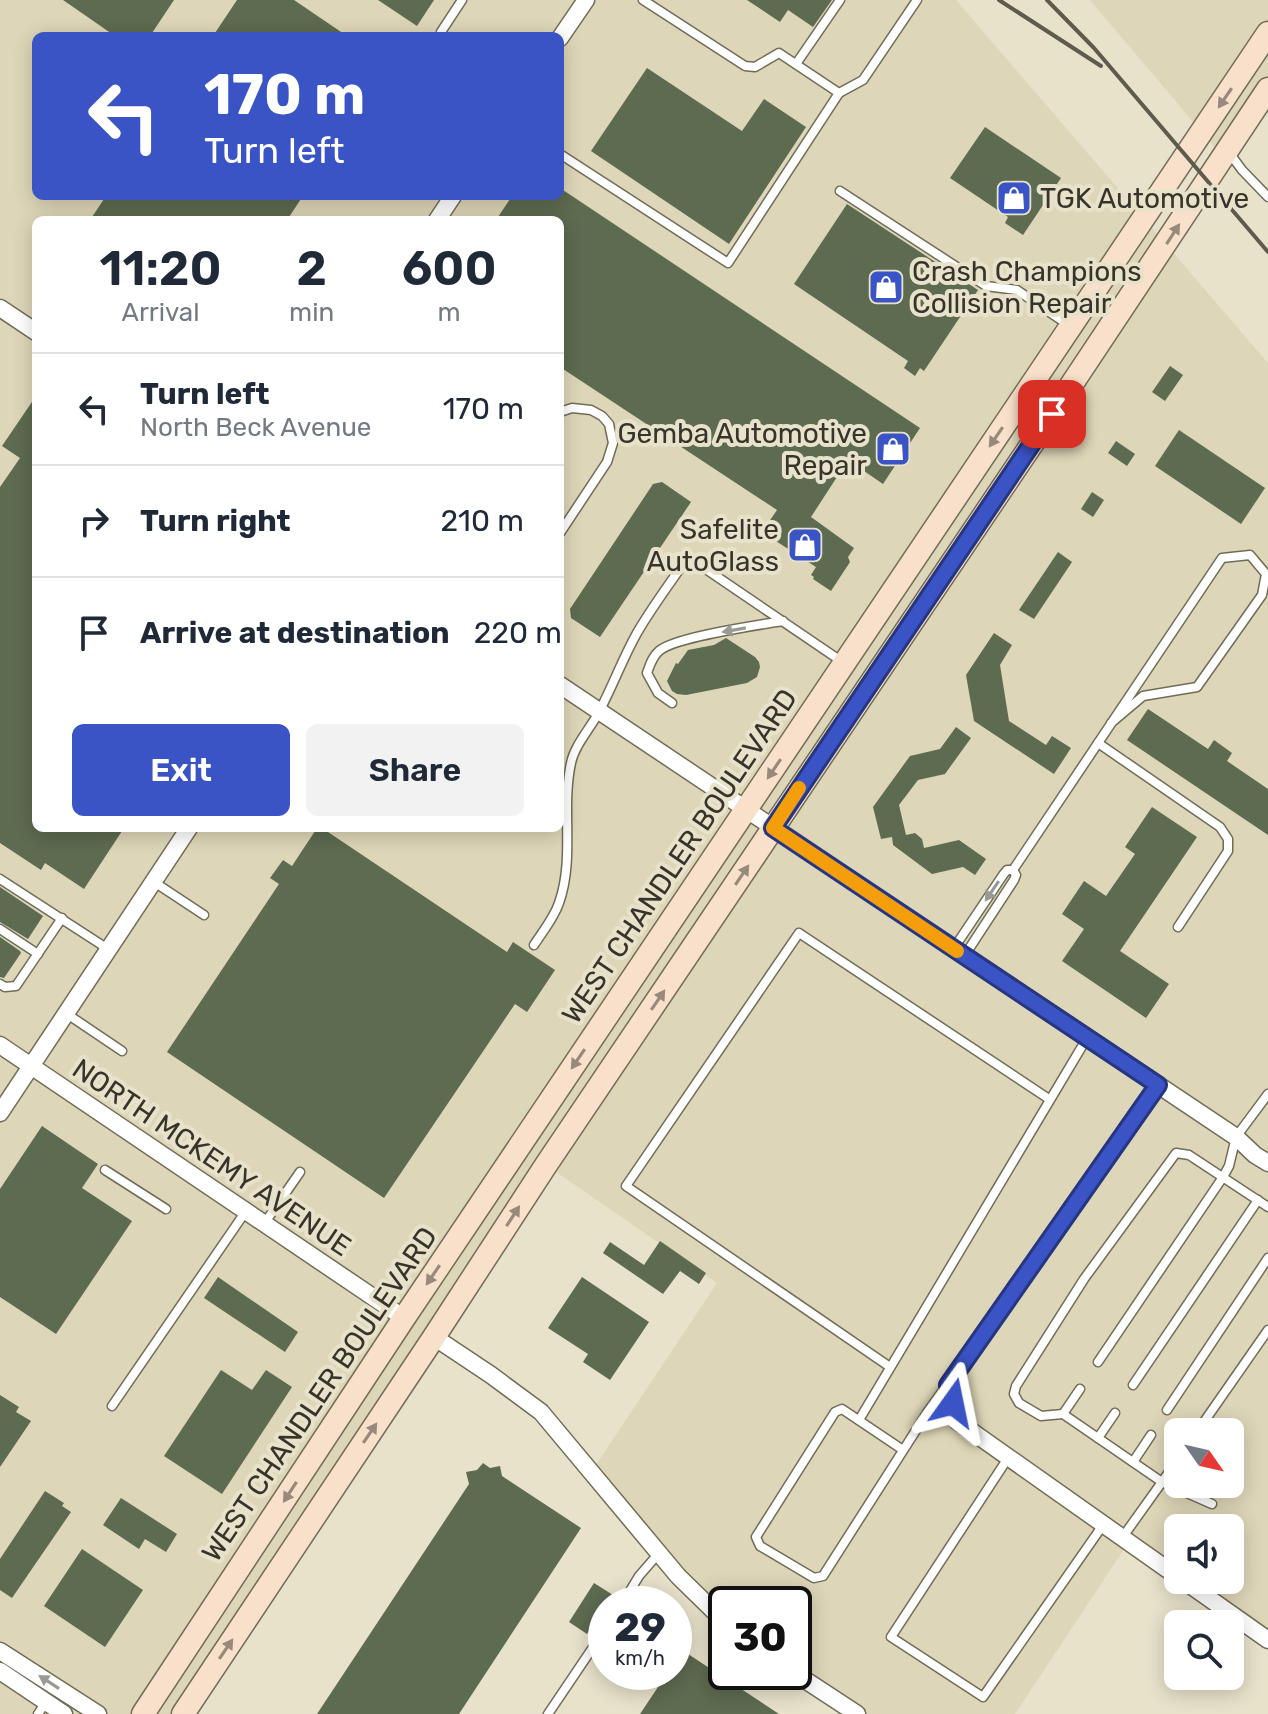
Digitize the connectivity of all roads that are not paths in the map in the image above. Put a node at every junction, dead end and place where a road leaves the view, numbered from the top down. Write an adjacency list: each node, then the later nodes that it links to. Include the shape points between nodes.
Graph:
1 (462, 0): 6 (lane)
2 (586, 0): 7 (street)
3 (643, 0): 9 (lane, via 745,66 755,67 779,53)
4 (840, 0): 9 (lane)
5 (917, 0): 11 (lane, via 863,80)
6 (441, 32)
7 (564, 32)
8 (1268, 33): 17 (main road, WEST CHANDLER BOULEVARD, one-way to 17)
9 (796, 64): 11 (lane)
10 (1268, 89): 12 (main road)
11 (839, 93): 13 (lane, via 728,263)
12 (1227, 150): 15 (lane); 20 (main road, one-way to 12)
13 (564, 157)
14 (840, 191): 17 (lane, via 986,286 1017,290)
15 (1268, 197)
16 (0, 308): 18 (street)
17 (1071, 326): 20 (main road, via 1076,346 1035,413); 23 (main road, WEST CHANDLER BOULEVARD, one-way to 23)
18 (32, 329)
19 (564, 411): 21 (lane, via 591,410 602,416 613,443 607,462)
20 (1036, 438): 30 (main road)
21 (564, 527)
22 (784, 621): 23 (lane); 25 (lane, one-way to 25, via 661,649 647,673 658,693); 26 (lane, via 688,557 638,632)
23 (845, 663): 29 (main road, WEST CHANDLER BOULEVARD, one-way to 29)
24 (564, 688): 26 (street)
25 (672, 703)
26 (599, 712): 29 (street); 38 (lane, via 571,762 564,887)
27 (1111, 723): 27 (lane, via 1222,558 1250,555 1266,574 1262,595 1197,687 1143,696); 28 (lane)
28 (1098, 743): 36 (lane, via 1220,827 1228,839 1228,851); 40 (lane, via 1013,870 1003,875)
29 (746, 810): 30 (street); 63 (main road, WEST CHANDLER BOULEVARD, one-way to 63)
30 (773, 828): 40 (street); 65 (main road, one-way to 30)
31 (186, 832): 33 (street)
32 (0, 879): 35 (lane)
33 (154, 881): 34 (lane); 39 (street)
34 (204, 915)
35 (62, 918): 39 (lane); 41 (lane)
36 (1178, 927)
37 (0, 929): 41 (lane)
38 (534, 945)
39 (109, 949): 43 (street)
40 (959, 952): 44 (street)
41 (38, 954): 42 (lane, via 16,986)
42 (0, 984)
43 (66, 1013): 46 (lane); 47 (street)
44 (1087, 1038): 48 (street); 50 (lane)
45 (0, 1045): 47 (street, NORTH MCKEMY AVENUE)
46 (122, 1051)
47 (31, 1066): 51 (street); 60 (street, NORTH MCKEMY AVENUE)
48 (1158, 1085): 52 (street); 68 (street)
49 (1268, 1094): 52 (lane)
50 (1049, 1099): 67 (lane); 67 (lane, via 799,933 626,1186)
51 (0, 1113)
52 (1236, 1137): 53 (street); 56 (lane)
53 (1268, 1163)
54 (105, 1170): 59 (lane)
55 (300, 1172): 61 (lane)
56 (1223, 1177): 57 (lane); 66 (lane); 74 (lane, via 1189,1155 1176,1153 1084,1279 1014,1394 1041,1416)
57 (1258, 1200): 58 (lane); 69 (lane)
58 (1268, 1207)
59 (166, 1209)
60 (246, 1211): 61 (street, NORTH MCKEMY AVENUE); 71 (lane)
61 (264, 1224): 63 (street, NORTH MCKEMY AVENUE)
62 (1268, 1258): 72 (lane)
63 (404, 1318): 100 (main road, WEST CHANDLER BOULEVARD, one-way to 100)
64 (1268, 1330): 75 (lane)
65 (434, 1337): 87 (street, via 541,1412); 101 (main road, one-way to 65)
66 (1098, 1362)
67 (890, 1367): 76 (lane)
68 (948, 1385): 79 (lane); 80 (street, via 957,1421)
69 (1133, 1385)
70 (1080, 1389): 74 (lane)
71 (112, 1406)
72 (1167, 1410)
73 (1115, 1413): 78 (lane)
74 (1063, 1414): 78 (lane)
75 (1207, 1418)
76 (859, 1420): 79 (lane); 79 (lane, via 842,1409 835,1412 756,1537 760,1546 814,1578 823,1576)
77 (1151, 1435): 81 (lane)
78 (1098, 1438): 81 (lane)
79 (903, 1450)
80 (1008, 1457): 85 (street); 85 (lane, via 891,1637 983,1697)
81 (1133, 1462): 83 (lane)
82 (1164, 1479): 83 (lane)
83 (1162, 1482): 84 (lane); 86 (lane)
84 (1212, 1504)
85 (1104, 1524): 86 (street)
86 (1122, 1538): 88 (street)
87 (660, 1553): 89 (lane); 91 (street)
88 (1164, 1567)
89 (633, 1586)
90 (1203, 1594): 92 (street)
91 (708, 1605)
92 (1268, 1640)
93 (0, 1651): 99 (street, one-way to 93)
94 (588, 1655): 102 (lane)
95 (0, 1671): 97 (street)
96 (812, 1684): 103 (street)
97 (42, 1708): 98 (street)
98 (64, 1714)
99 (98, 1714)
100 (143, 1714)
101 (183, 1714)
102 (548, 1714)
103 (857, 1714)

